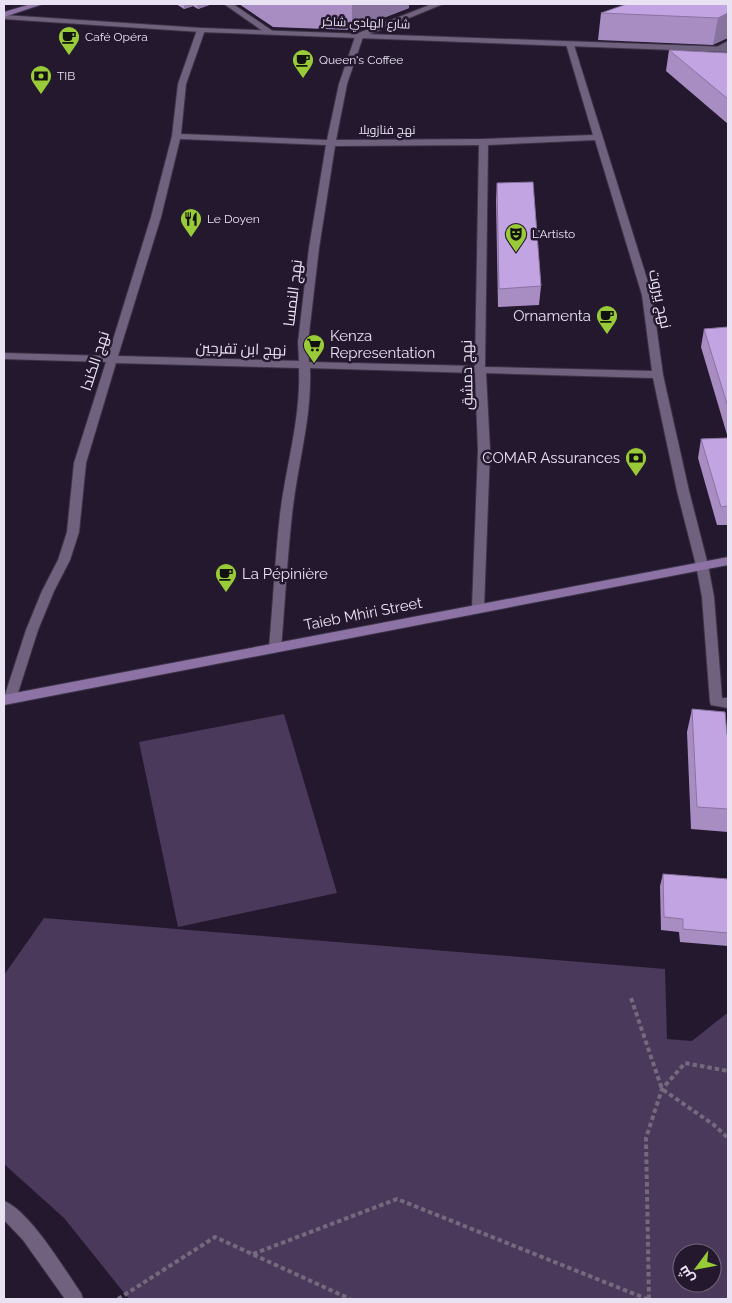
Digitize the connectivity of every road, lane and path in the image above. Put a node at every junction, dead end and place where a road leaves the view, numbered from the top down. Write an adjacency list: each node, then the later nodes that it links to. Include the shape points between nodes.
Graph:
1 (38, 4): 4 (main road)
2 (228, 4): 6 (street)
3 (439, 4): 7 (street)
4 (4, 16): 5 (street, شارع الهادي شاكر)
5 (201, 30): 6 (street, شارع الهادي شاكر); 12 (street, نهج الكندا, via 182,84)
6 (270, 32): 7 (street, شارع الهادي شاكر)
7 (359, 36): 8 (street, شارع الهادي شاكر); 15 (street, نهج النمسا, via 343,84)
8 (570, 44): 10 (street, شارع الهادي شاكر); 13 (street, نهج بيروت)
9 (728, 44): 10 (street)
10 (717, 49): 11 (street, شارع الهادي شاكر)
11 (728, 50)
12 (176, 136): 15 (street, نهج فنازويلا); 17 (street, نهج الكندا, via 156,216)
13 (599, 137): 14 (street, نهج فنازويلا); 20 (street, نهج بيروت, via 647,295)
14 (484, 142): 15 (street, نهج فنازويلا); 19 (street, نهج دمشق)
15 (332, 143): 18 (street, نهج النمسا, via 306,313)
16 (4, 356): 17 (street, نهج ابن تفرجين)
17 (111, 359): 18 (street, نهج ابن تفرجين); 25 (street, نهج الكندا, via 80,463 72,532 64,560 32,630)
18 (303, 366): 19 (street, نهج ابن تفرجين); 24 (street, نهج النمسا, via 305,383 300,441 286,514)
19 (480, 369): 20 (street, نهج ابن تفرجين); 23 (street, نهج دمشق, via 484,450)
20 (658, 375): 22 (street, نهج بيروت)
21 (728, 561): 22 (main road, Taieb Mhiri Street)
22 (702, 565): 23 (main road, Taieb Mhiri Street); 26 (street, نهج بيروت, via 708,597 716,702)
23 (478, 608): 24 (main road, Taieb Mhiri Street)
24 (275, 648): 25 (main road, Taieb Mhiri Street)
25 (7, 700)
26 (728, 703)
27 (631, 998): 29 (path)
28 (728, 1071): 29 (path, via 685,1063)
29 (662, 1089): 30 (path); 36 (path, via 646,1138)
30 (728, 1138)
31 (4, 1209): 33 (street, via 28,1234)
32 (253, 1254): 34 (path, via 215,1237); 35 (path); 36 (path, via 397,1199)
33 (75, 1299)
34 (118, 1299)
35 (350, 1299)
36 (648, 1299)

